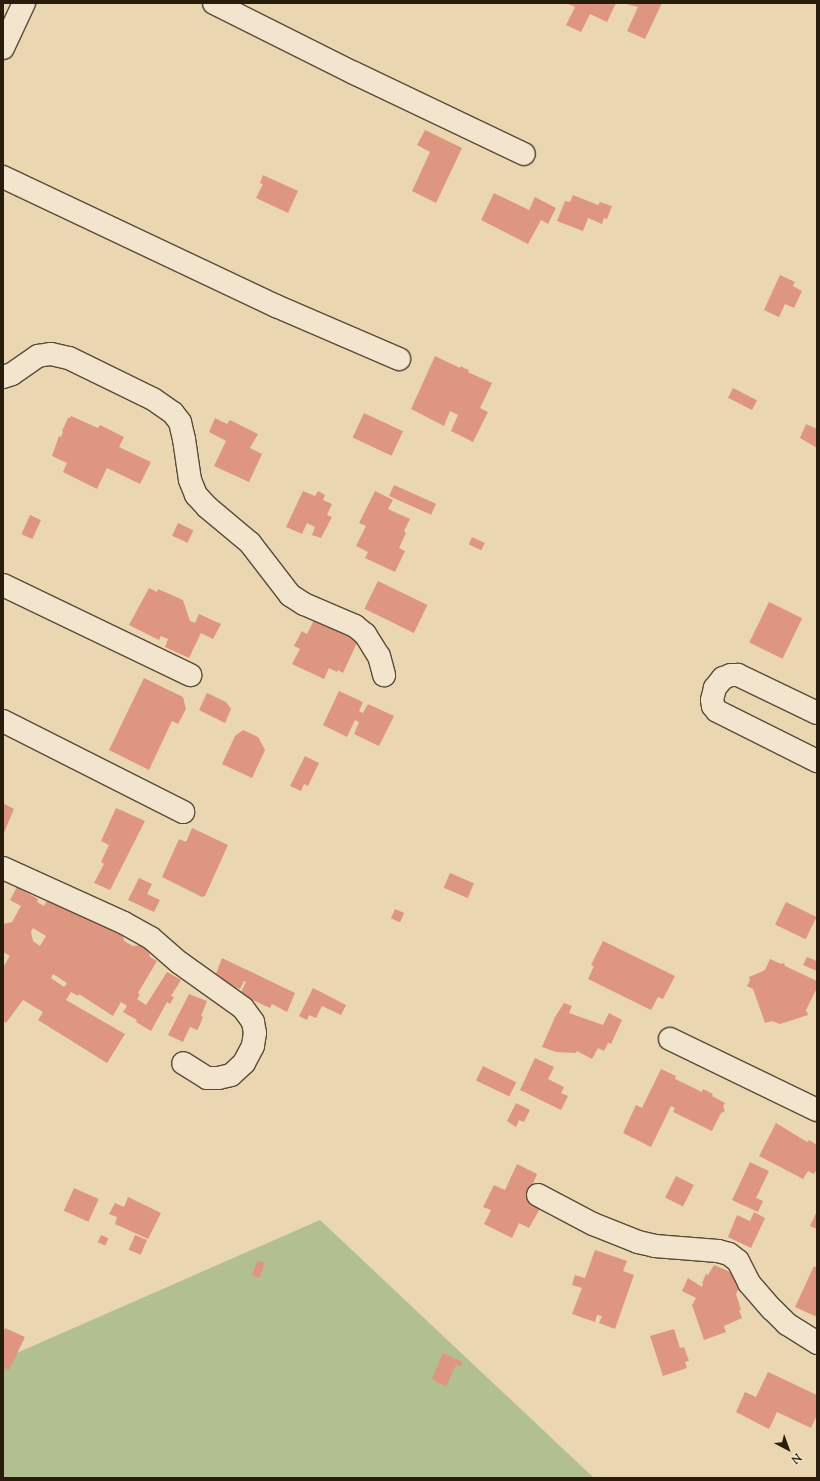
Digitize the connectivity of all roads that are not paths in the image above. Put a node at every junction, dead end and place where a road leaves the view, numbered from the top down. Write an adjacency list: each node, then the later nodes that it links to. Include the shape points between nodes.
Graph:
1 (24, 3): 3 (street)
2 (214, 3): 4 (street)
3 (3, 48)
4 (524, 154)
5 (3, 177): 6 (street, via 268,303)
6 (399, 360)
7 (3, 377): 10 (street, via 12,374 38,356 57,355 69,358 146,396 172,412 180,422 190,480 196,495 250,543 290,595 304,604 355,626 365,634 378,656)
8 (3, 585): 9 (street)
9 (190, 675)
10 (384, 675)
11 (817, 713): 13 (street, via 738,675 723,678 715,688 712,700 717,711)
12 (3, 721): 14 (street)
13 (817, 761)
14 (183, 812)
15 (3, 868): 17 (street, via 152,938 180,963 243,1008 253,1022 253,1046 244,1063 231,1075 207,1078)
16 (670, 1039): 18 (street)
17 (183, 1063)
18 (817, 1110)
19 (538, 1195): 20 (street, via 593,1224 638,1242 729,1254 738,1261 749,1283 772,1309 787,1324)
20 (817, 1344)

